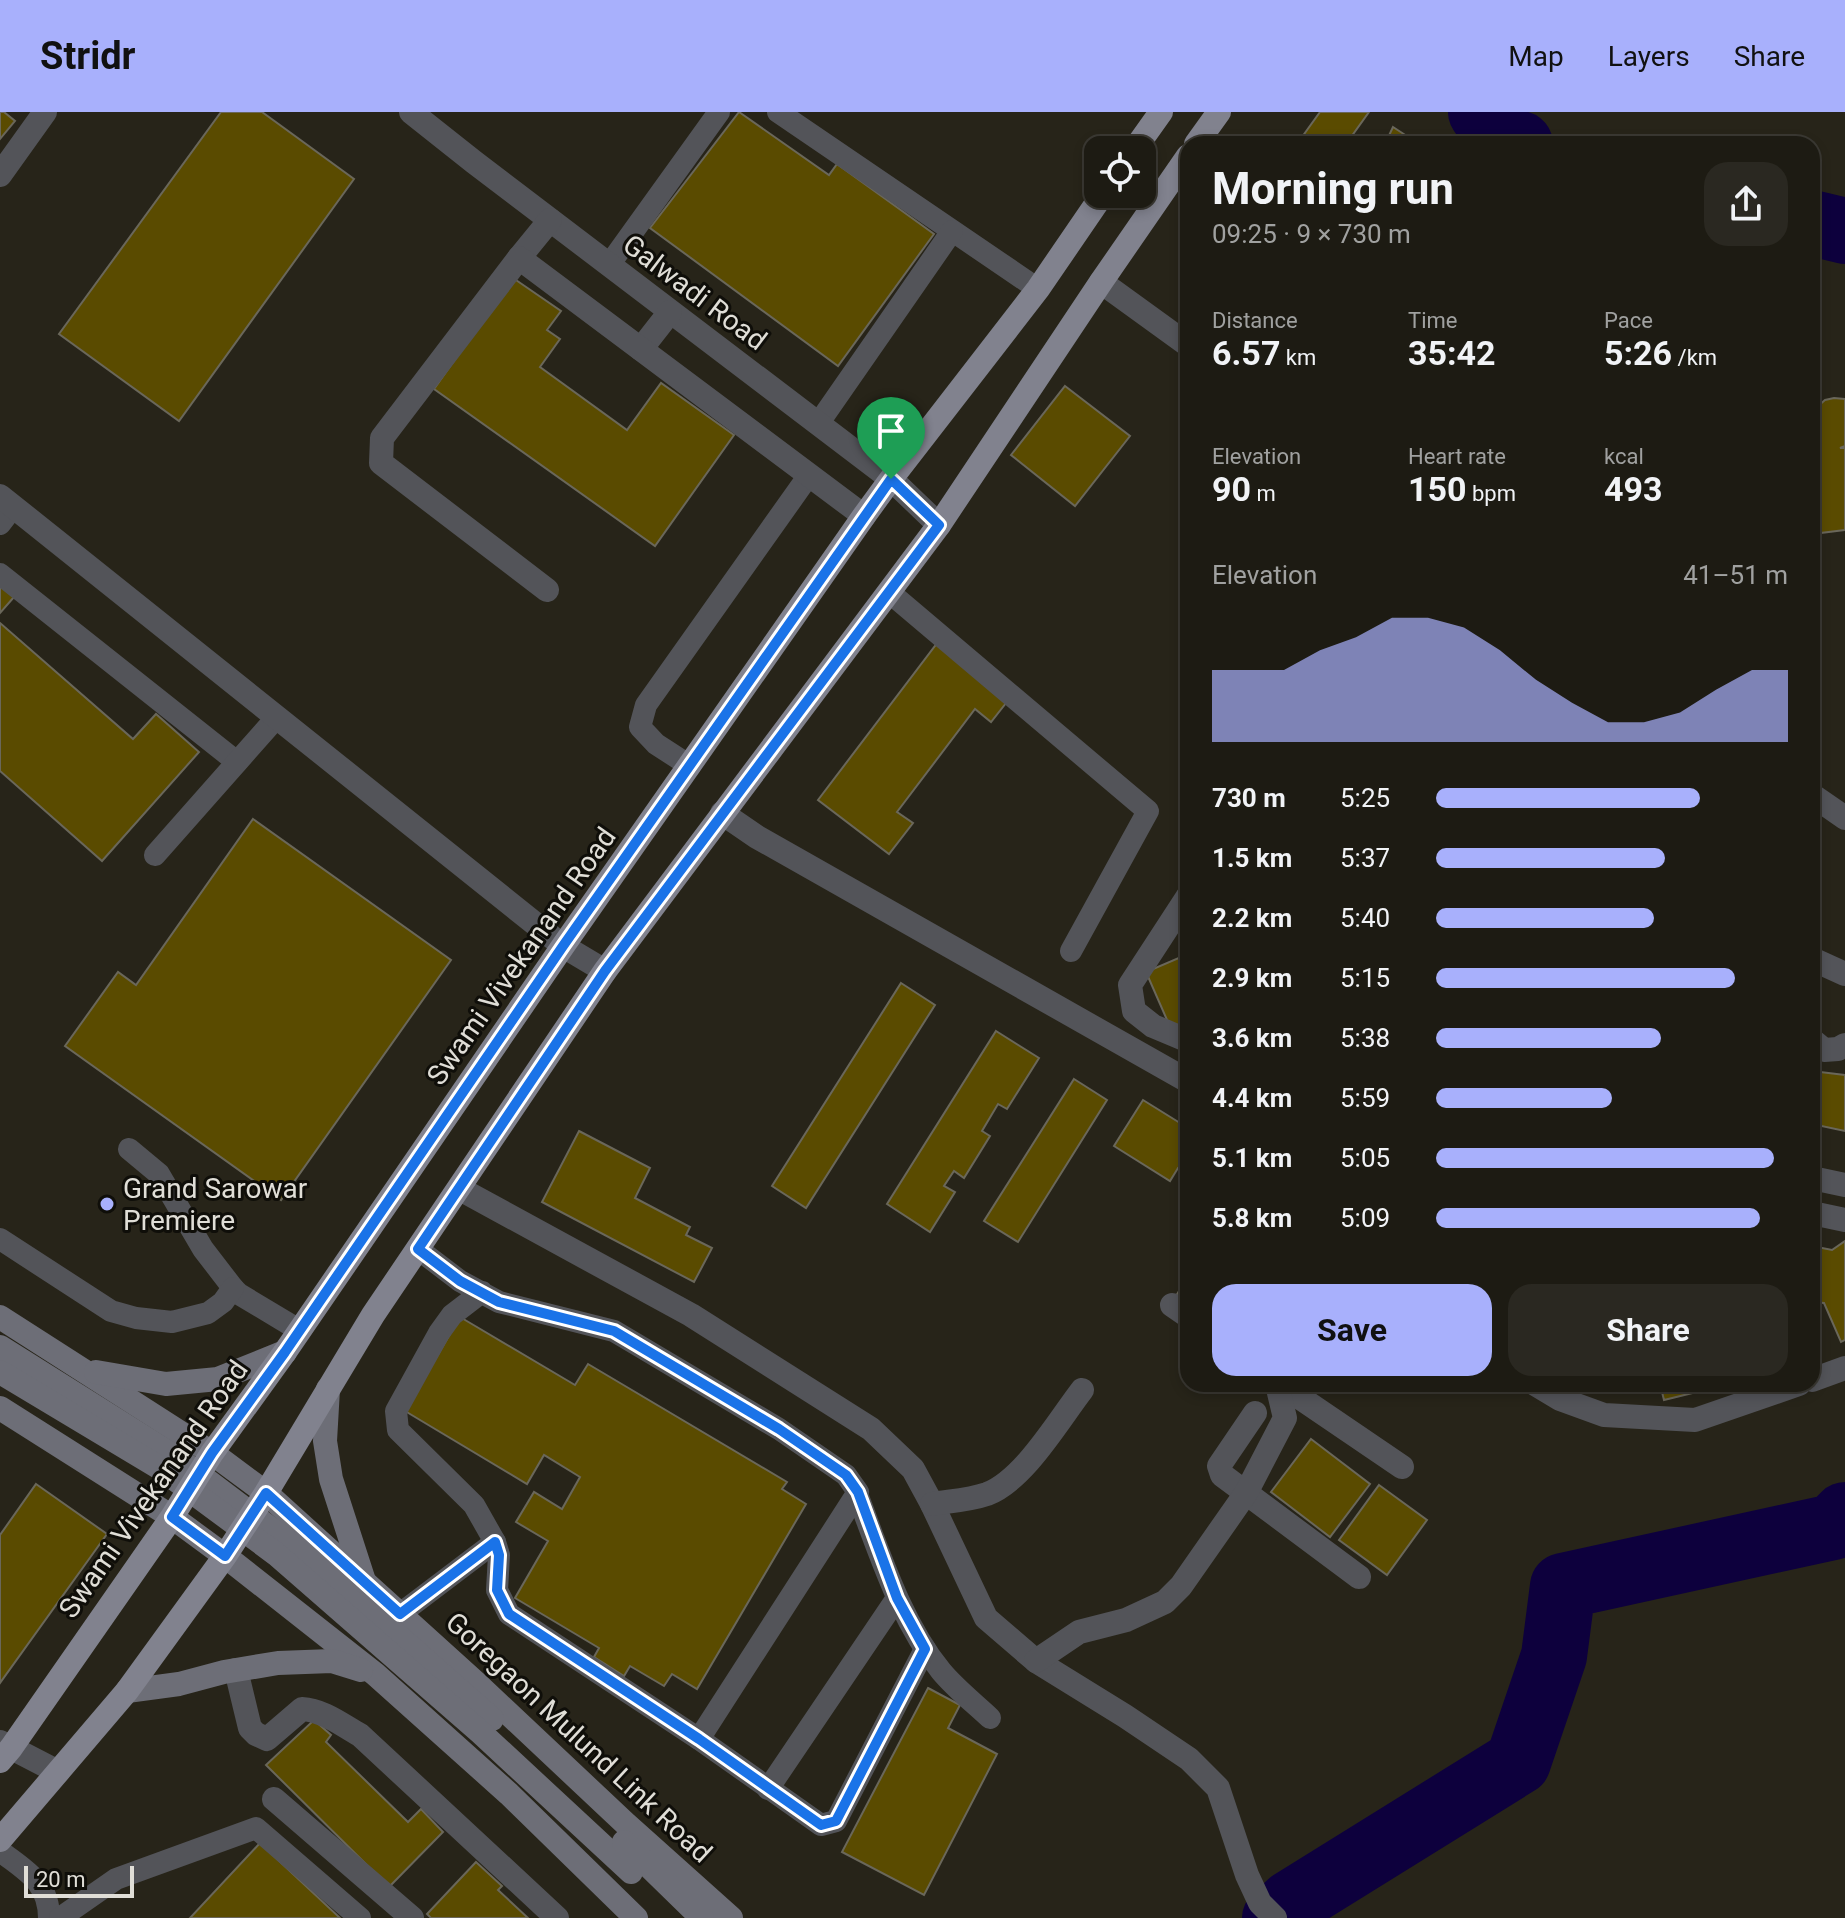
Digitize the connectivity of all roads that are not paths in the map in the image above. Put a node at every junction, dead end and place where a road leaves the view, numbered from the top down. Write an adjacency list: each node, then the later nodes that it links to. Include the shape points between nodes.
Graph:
1 (45, 112): 10 (street)
2 (411, 112): 12 (street, Galwadi Road)
3 (719, 112): 15 (lane)
4 (778, 112): 13 (lane)
5 (1161, 112): 7 (main road)
6 (1219, 112): 8 (main road)
7 (1144, 136)
8 (1202, 136)
9 (1180, 168): 16 (main road)
10 (0, 175)
11 (1093, 208): 17 (main road, Swami Vivekanand Road)
12 (550, 220): 14 (street); 15 (street, Galwadi Road)
13 (952, 231): 17 (lane); 21 (lane)
14 (519, 258): 20 (street); 28 (street, via 382,438 381,463)
15 (609, 265): 18 (street, Galwadi Road)
16 (1101, 282): 19 (street); 26 (main road)
17 (1038, 289): 23 (main road, Swami Vivekanand Road)
18 (670, 312): 20 (street); 21 (street, Galwadi Road)
19 (1180, 339)
20 (641, 349): 22 (street)
21 (818, 424): 23 (street, Galwadi Road)
22 (809, 475): 25 (street); 32 (lane, via 646,705 640,727)
23 (891, 479): 25 (main road, Swami Vivekanand Road); 26 (street, Galwadi Road)
24 (4, 509): 30 (street)
25 (864, 516): 32 (main road, Swami Vivekanand Road)
26 (939, 525): 29 (main road)
27 (0, 574): 31 (lane)
28 (547, 590)
29 (889, 592): 34 (main road); 39 (lane, via 1148,811)
30 (277, 717): 31 (lane); 38 (street)
31 (237, 762): 36 (lane)
32 (690, 766): 38 (main road, Swami Vivekanand Road)
33 (1820, 801): 35 (street)
34 (722, 813): 41 (main road); 46 (street)
35 (1845, 818)
36 (155, 855)
37 (1180, 908): 43 (street, via 1130,985 1134,1011)
38 (563, 946): 41 (street); 58 (main road, Swami Vivekanand Road)
39 (1071, 951)
40 (1820, 969): 42 (street)
41 (605, 971): 50 (main road)
42 (1845, 974)
43 (1180, 1037)
44 (1845, 1045): 45 (street)
45 (1820, 1047)
46 (1180, 1076)
47 (129, 1149): 55 (lane, via 159,1174)
48 (1820, 1180): 49 (street)
49 (1845, 1185)
50 (460, 1189): 54 (main road); 77 (street, via 691,1315 871,1429 913,1469)
51 (1820, 1215): 52 (street)
52 (1845, 1220)
53 (0, 1239): 55 (lane, via 111,1311 136,1318 172,1322 208,1313)
54 (418, 1249): 56 (lane); 64 (main road)
55 (233, 1288): 58 (lane)
56 (482, 1292): 76 (lane, via 499,1302 614,1331 779,1429 846,1475); 79 (lane, via 452,1315 396,1411 398,1430 474,1505)
57 (9, 1322): 60 (main road, via 96,1372 166,1384 218,1379); 72 (main road, Goregaon Mulund Link Road)
58 (299, 1330): 60 (main road, Swami Vivekanand Road)
59 (0, 1347): 106 (main road, via 180,1460 312,1560 541,1762)
60 (285, 1352): 72 (main road, Swami Vivekanand Road)
61 (1845, 1368): 63 (street)
62 (0, 1372): 105 (main road, via 160,1468 276,1554 585,1827)
63 (1820, 1377)
64 (328, 1389): 74 (main road); 82 (main road, via 325,1441 331,1479)
65 (1082, 1390): 77 (street, via 1011,1480 988,1493)
66 (1281, 1392): 75 (street, via 1285,1418)
67 (1300, 1392): 73 (street)
68 (1548, 1392): 69 (street, via 1604,1415 1695,1420)
69 (1776, 1392)
70 (0, 1408): 78 (main road)
71 (1255, 1413): 75 (street, via 1219,1466 1222,1475)
72 (212, 1453): 74 (main road, Goregaon Mulund Link Road); 78 (main road, Swami Vivekanand Road)
73 (1402, 1467)
74 (266, 1493): 80 (main road); 82 (main road, Goregaon Mulund Link Road)
75 (1246, 1493): 81 (street); 86 (street, via 1165,1602 1126,1620 1079,1632)
76 (857, 1494): 83 (lane); 91 (lane)
77 (932, 1504): 86 (street, via 986,1618)
78 (172, 1517): 80 (main road); 92 (main road, Swami Vivekanand Road)
79 (495, 1542): 84 (lane); 91 (lane, via 497,1590 509,1614)
80 (225, 1556): 88 (main road); 89 (main road)
81 (1359, 1577)
82 (365, 1582): 84 (main road, Goregaon Mulund Link Road)
83 (897, 1598): 85 (lane); 94 (lane)
84 (400, 1614): 107 (main road, Goregaon Mulund Link Road)
85 (925, 1649): 90 (lane); 94 (lane, via 836,1821 821,1825)
86 (1036, 1661): 98 (street, via 1189,1759 1218,1788 1247,1875)
87 (236, 1670): 88 (main road, via 332,1661); 89 (main road); 103 (street, via 256,1734 267,1739 302,1709 360,1735)
88 (375, 1674): 104 (main road)
89 (127, 1691): 93 (main road)
90 (990, 1718)
91 (699, 1739): 94 (lane)
92 (4, 1750): 93 (street)
93 (58, 1772): 96 (main road)
94 (768, 1789)
95 (274, 1799): 102 (street)
96 (0, 1840)
97 (0, 1851): 99 (lane, via 39,1882)
98 (1267, 1910)
99 (49, 1918)
100 (60, 1918): 101 (lane, via 116,1879 256,1828)
101 (360, 1918)
102 (412, 1918)
103 (557, 1918)
104 (636, 1918)
105 (679, 1918)
106 (702, 1918)
107 (731, 1918)

